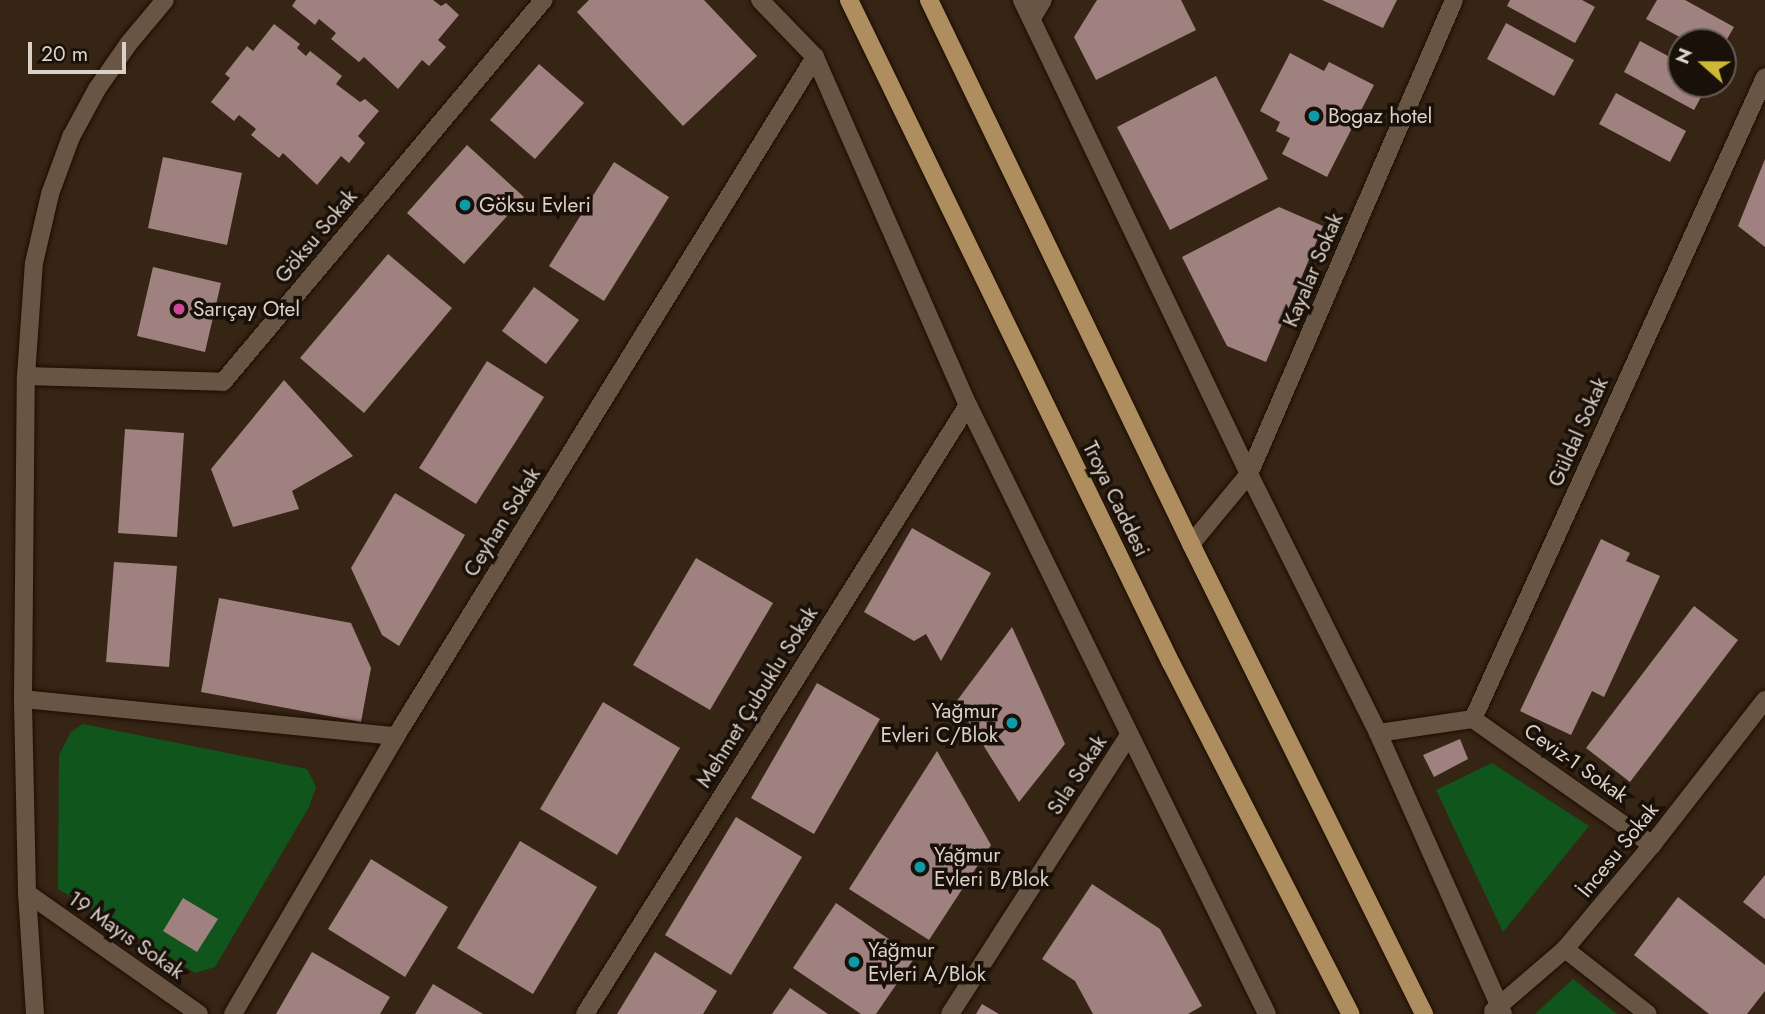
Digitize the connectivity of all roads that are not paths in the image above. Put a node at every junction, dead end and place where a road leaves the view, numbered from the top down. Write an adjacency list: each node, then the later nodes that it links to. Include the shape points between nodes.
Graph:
1 (164, 0): 12 (street, via 97,89 71,137 50,194 34,263)
2 (544, 0): 12 (street, Göksu Sokak, via 223,382)
3 (760, 0): 10 (street)
4 (849, 0): 32 (main road, Troya Caddesi, via 1171,663)
5 (929, 0): 15 (main road)
6 (1022, 0): 9 (street)
7 (1043, 0): 9 (street)
8 (1454, 0): 14 (street, Kayalar Sokak)
9 (1032, 18): 14 (street)
10 (816, 57): 13 (street); 20 (street, Ceyhan Sokak)
11 (1765, 77): 18 (street, Güldal Sokak)
12 (26, 376): 16 (street)
13 (968, 405): 21 (street); 29 (street, Mehmet Çubuklu Sokak)
14 (1249, 474): 15 (street, Kayalar Sokak); 19 (street)
15 (1191, 544): 33 (main road)
16 (23, 699): 20 (street); 23 (street)
17 (1765, 700): 22 (street, İncesu Sokak)
18 (1473, 719): 19 (street); 22 (street, Ceviz-1 Sokak)
19 (1378, 733): 25 (street)
20 (396, 736): 28 (street, Ceyhan Sokak)
21 (1128, 737): 30 (street, Sıla Sokak); 31 (street)
22 (1653, 845): 24 (street, İncesu Sokak)
23 (27, 893): 26 (street); 27 (street, 19 Mayıs Sokak)
24 (1565, 949): 25 (street, İncesu Sokak); 34 (street)
25 (1497, 1011)
26 (35, 1014)
27 (199, 1014)
28 (233, 1014)
29 (585, 1014)
30 (950, 1014)
31 (1267, 1014)
32 (1351, 1014)
33 (1424, 1014)
34 (1648, 1014)

